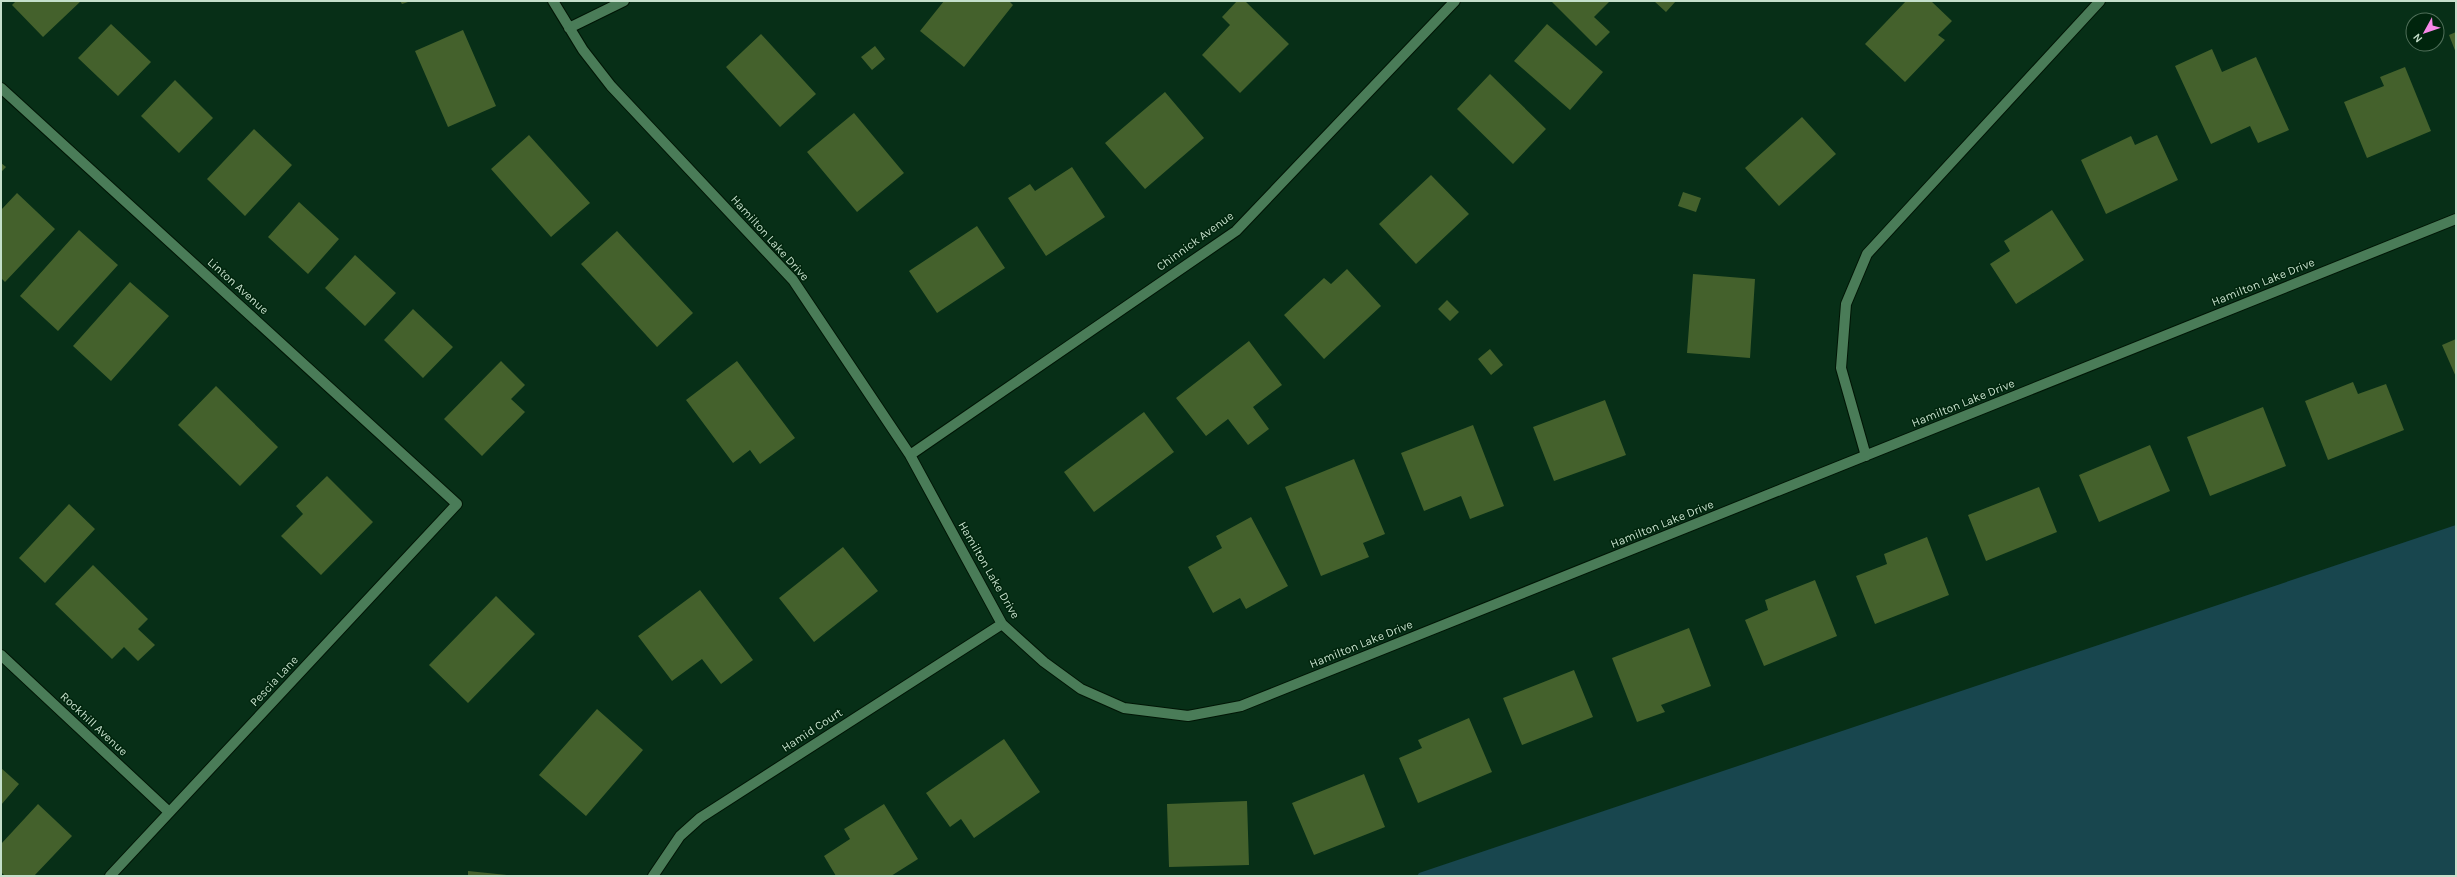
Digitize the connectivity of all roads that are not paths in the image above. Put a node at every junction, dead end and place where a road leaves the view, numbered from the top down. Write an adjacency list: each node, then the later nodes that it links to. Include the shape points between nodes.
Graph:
1 (554, 1): 5 (street, Hamilton Lake Drive)
2 (624, 1): 5 (street)
3 (1455, 1): 8 (street, Chinnick Avenue, via 1236,231)
4 (2100, 1): 9 (street, via 1867,254 1846,304 1841,368)
5 (568, 28): 8 (street, Hamilton Lake Drive, via 611,86 793,280)
6 (1, 88): 10 (street, Linton Avenue)
7 (2456, 219): 9 (street, Hamilton Lake Drive)
8 (910, 455): 11 (street, Hamilton Lake Drive)
9 (1866, 456): 11 (street, Hamilton Lake Drive, via 1241,706 1188,716 1124,708 1081,689 1044,662)
10 (457, 504): 13 (street, Pescia Lane)
11 (1002, 624): 15 (street, Hamid Court, via 700,818 680,836)
12 (1, 655): 13 (street, Rockhill Avenue)
13 (169, 812): 14 (street, Pescia Lane)
14 (110, 876)
15 (653, 876)

